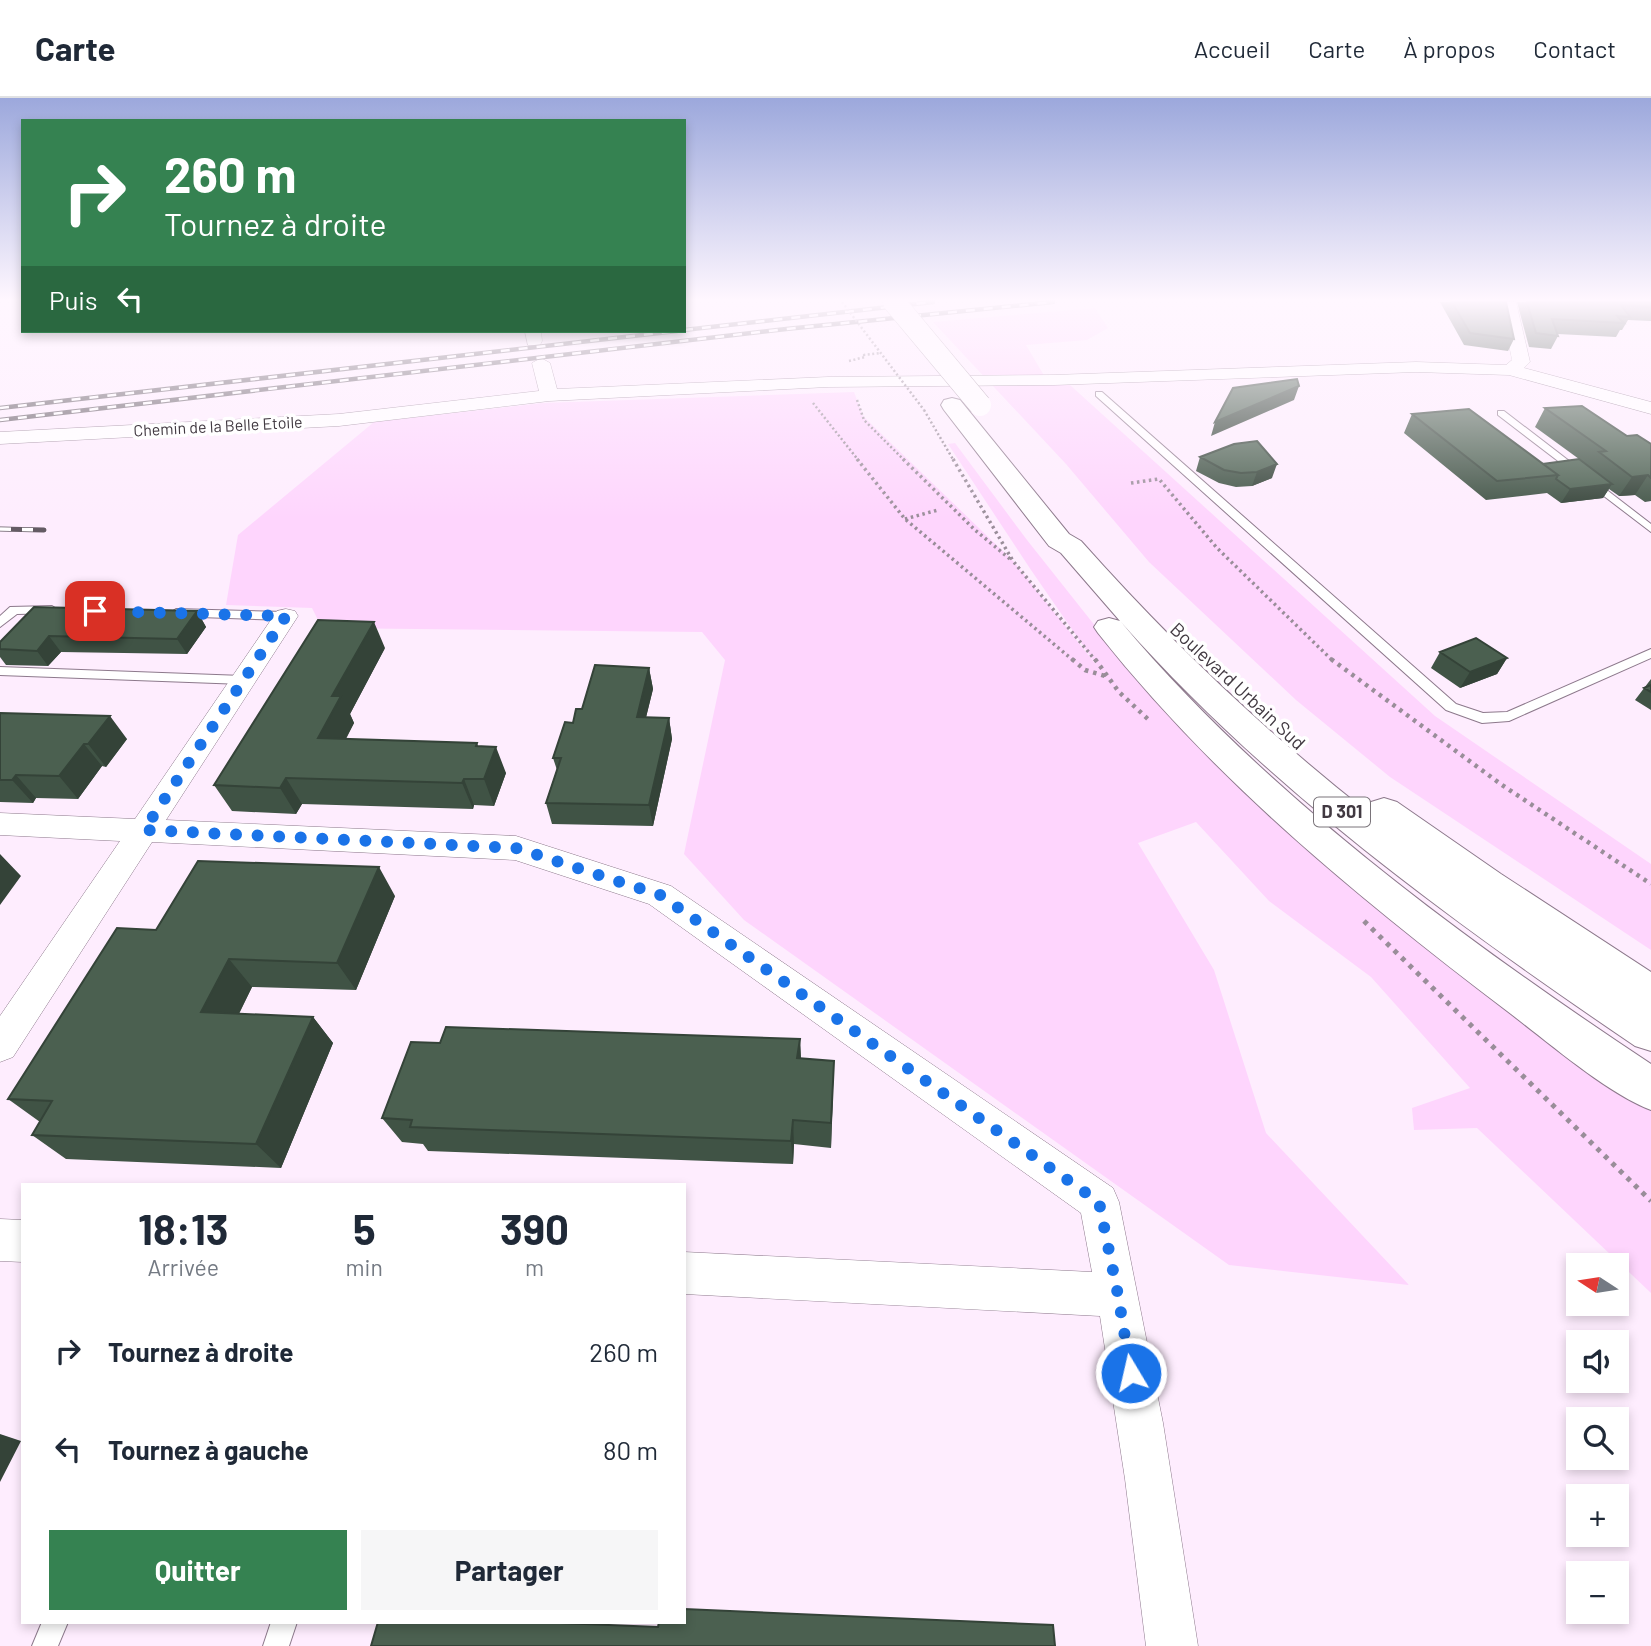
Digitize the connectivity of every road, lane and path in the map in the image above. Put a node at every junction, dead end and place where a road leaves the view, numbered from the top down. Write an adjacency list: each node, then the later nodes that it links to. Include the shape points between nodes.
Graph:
1 (543, 374): 10 (street)
2 (897, 374): 7 (path, bridge, via 924,410 1013,561 975,530 864,420)
3 (931, 374): 11 (highway, Boulevard Urbain Sud / D 301)
4 (941, 374): 11 (highway, Boulevard Urbain Sud / D 301, bridge)
5 (1222, 374): 7 (street, Chemin de la Belle Etoile)
6 (1526, 374): 12 (street, Chemin de la Belle Etoile)
7 (854, 382): 8 (street, Chemin de la Belle Etoile)
8 (800, 383): 10 (street, Chemin de la Belle Etoile); 17 (path)
9 (1099, 394): 24 (lane, via 1451,707 1482,718 1509,716)
10 (548, 395): 14 (street, Chemin de la Belle Etoile, via 339,420)
11 (966, 405): 19 (highway, Boulevard Urbain Sud / D 301); 31 (highway, Boulevard Urbain Sud / D 301, via 1198,652 1257,707 1437,851)
12 (1651, 408)
13 (1501, 413): 18 (lane)
14 (0, 438)
15 (1131, 482): 30 (path, via 1159,479 1217,548 1324,654 1502,785)
16 (938, 510): 17 (path)
17 (905, 519): 26 (path, via 1085,670)
18 (1651, 529)
19 (1059, 540): 32 (highway, D 301, via 1072,547 1182,669 1294,772 1426,876); 34 (highway, via 1061,549 1164,669 1286,787 1416,891); 35 (highway, via 1054,556 1116,637 1247,776 1446,941)
20 (68, 611): 23 (lane, via 13,610)
21 (163, 613): 22 (lane)
22 (286, 616): 27 (street)
23 (0, 623)
24 (1651, 653)
25 (0, 671): 27 (lane)
26 (1106, 676)
27 (243, 680): 29 (street)
28 (0, 824): 29 (street)
29 (144, 830): 33 (street); 39 (street, via 516,848 660,895 1099,1202)
30 (1651, 884)
31 (1651, 994)
32 (1651, 1031)
33 (0, 1046)
34 (1651, 1060)
35 (1651, 1089)
36 (0, 1240): 37 (street)
37 (21, 1241)
38 (686, 1273): 39 (street)
39 (1118, 1295): 44 (street)
40 (54, 1624): 42 (lane)
41 (283, 1624): 43 (lane)
42 (45, 1646)
43 (276, 1646)
44 (1172, 1646)

